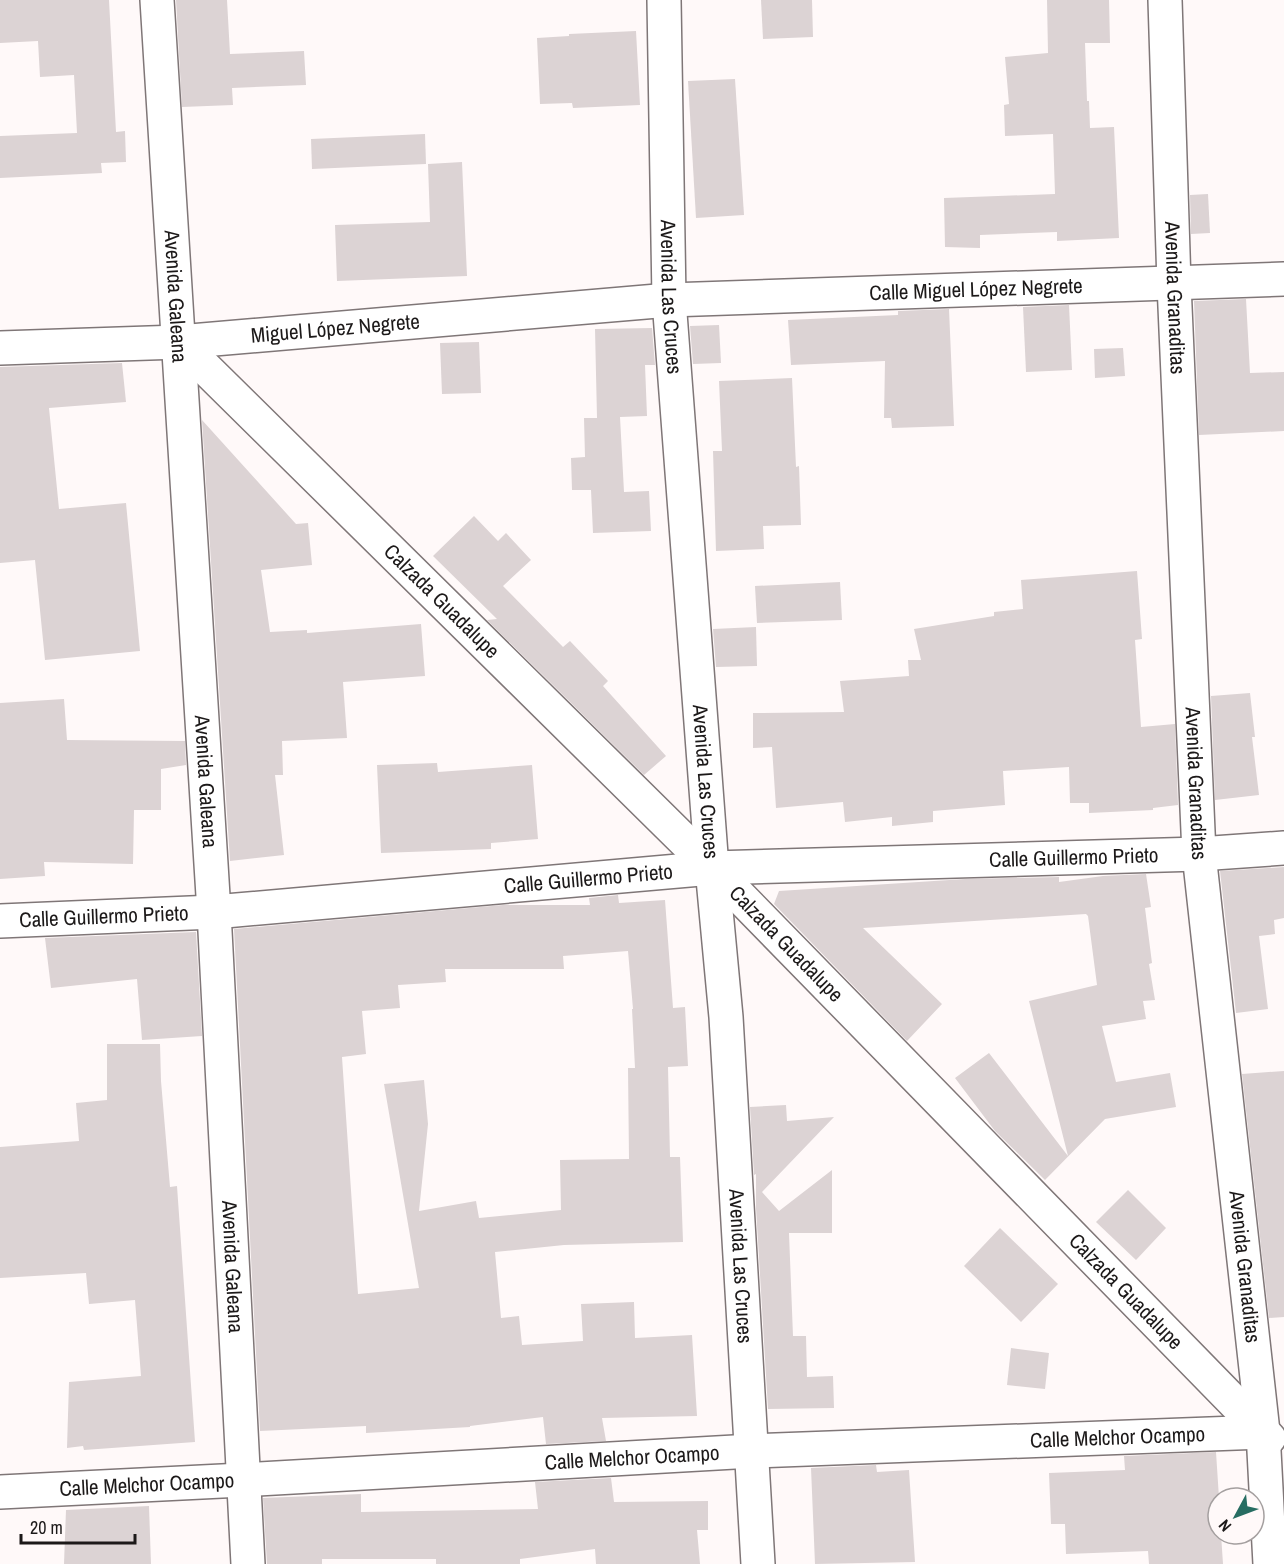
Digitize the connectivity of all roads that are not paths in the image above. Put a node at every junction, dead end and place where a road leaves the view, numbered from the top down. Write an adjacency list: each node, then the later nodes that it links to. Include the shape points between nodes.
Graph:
1 (157, 0): 7 (street, Avenida Galeana)
2 (663, 0): 6 (street, Avenida Las Cruces)
3 (1164, 0): 5 (street, Avenida Granaditas)
4 (1284, 279): 5 (street, Calle Miguel López Negrete)
5 (1174, 284): 6 (street, Calle Miguel López Negrete); 10 (street, Avenida Granaditas)
6 (669, 300): 7 (street, Miguel López Negrete); 11 (street, Avenida Las Cruces)
7 (179, 342): 8 (street, Miguel López Negrete); 11 (street, Calzada Guadalupe); 12 (street, Avenida Galeana)
8 (0, 348)
9 (1284, 848): 10 (street, Calle Guillermo Prieto)
10 (1199, 854): 11 (street, Calle Guillermo Prieto); 14 (street, Avenida Granaditas)
11 (712, 868): 12 (street, Calle Guillermo Prieto); 14 (street, Calzada Guadalupe); 15 (street, Avenida Las Cruces, via 726,1017)
12 (214, 912): 13 (street, Calle Guillermo Prieto); 16 (street, Avenida Galeana)
13 (0, 921)
14 (1274, 1442): 15 (street, Calle Melchor Ocampo); 20 (street, Avenida Granaditas)
15 (752, 1451): 16 (street, Calle Melchor Ocampo); 19 (street, Avenida Las Cruces)
16 (242, 1480): 17 (street, Calle Melchor Ocampo); 18 (street, Avenida Galeana)
17 (0, 1492)
18 (248, 1564)
19 (758, 1564)
20 (1270, 1564)

